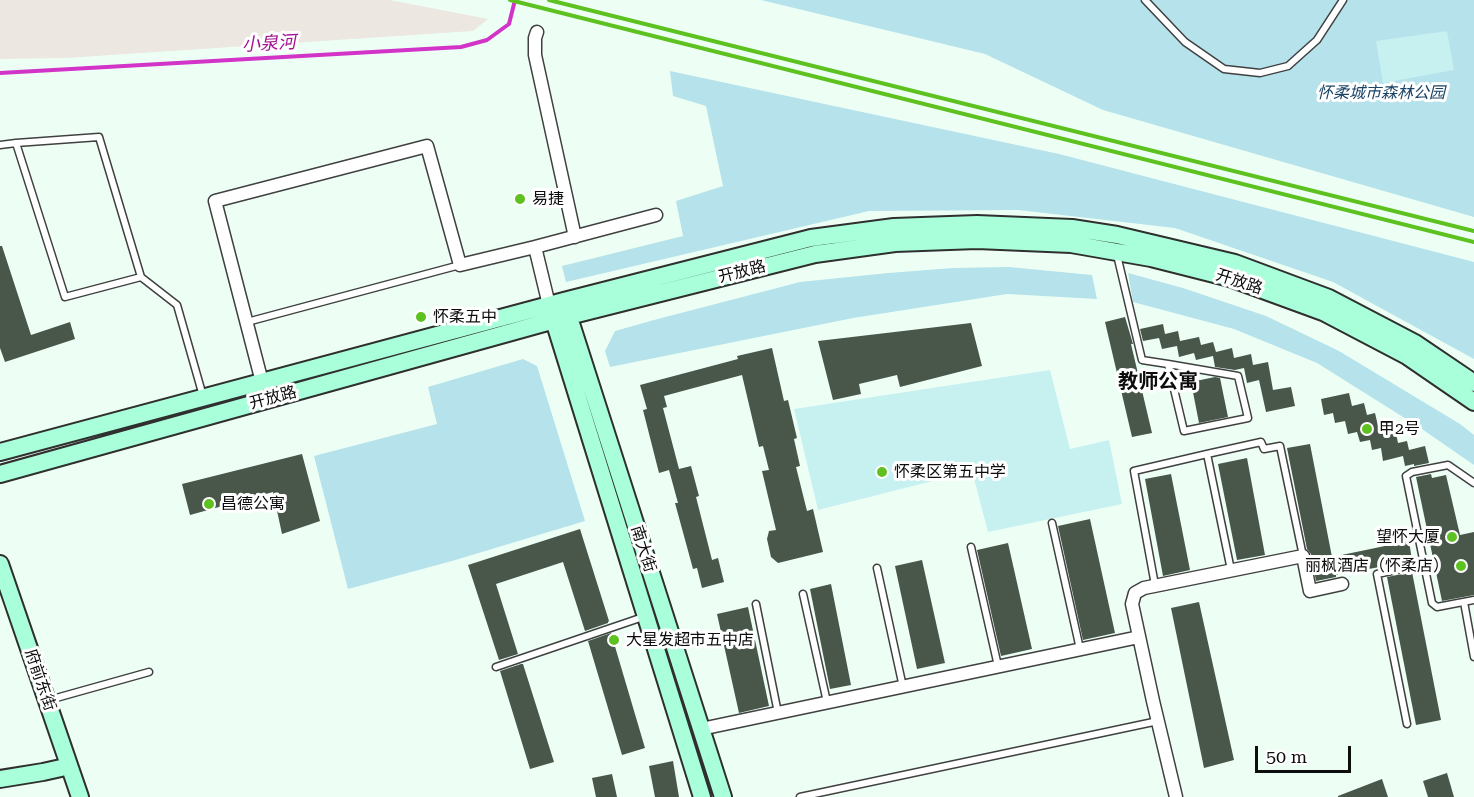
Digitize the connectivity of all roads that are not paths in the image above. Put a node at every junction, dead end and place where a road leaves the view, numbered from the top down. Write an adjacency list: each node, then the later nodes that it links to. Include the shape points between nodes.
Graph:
1 (1144, 0): 2 (lane, via 1185,42 1224,69 1260,73 1288,66 1317,40)
2 (1343, 0)
3 (537, 32): 7 (street, via 535,55)
4 (16, 143): 5 (lane); 11 (lane, via 99,137); 11 (lane, via 65,297)
5 (0, 145)
6 (656, 215): 7 (street)
7 (575, 237): 8 (street)
8 (535, 247): 10 (street); 12 (street)
9 (1117, 252): 12 (main road, 开放路, via 1071,244 977,240 895,243 814,254); 14 (lane, via 1142,360); 18 (main road, 开放路, via 1230,278 1323,312 1407,356)
10 (460, 265): 13 (lane); 13 (street, via 427,146 215,201)
11 (141, 277): 17 (lane, via 177,305)
12 (559, 310): 15 (main road, 开放路); 16 (main road, 开放路, via 811,238 894,227 977,224 1072,228 1235,263 1329,298 1414,343); 21 (main road, 开放路); 37 (main road, 南大街); 50 (main road, 南大街)
13 (247, 322): 15 (street)
14 (1168, 364): 14 (lane, via 1184,431 1248,418 1238,376)
15 (262, 382): 17 (main road, 开放路)
16 (1474, 383)
17 (203, 398): 19 (main road, 开放路)
18 (1474, 402)
19 (0, 452)
20 (1207, 454): 25 (lane, via 1261,442 1264,450 1280,446); 29 (lane); 31 (lane, via 1134,471)
21 (0, 474)
22 (1474, 483): 27 (lane, via 1448,465 1406,476)
23 (1052, 524): 39 (lane)
24 (971, 547): 42 (lane)
25 (1303, 556): 29 (street); 30 (street, via 1310,591)
26 (0, 564): 45 (main road, 府前东街)
27 (1424, 564): 35 (lane, via 1432,603 1437,607); 49 (lane, via 1377,574)
28 (877, 568): 44 (lane)
29 (1231, 570): 31 (street)
30 (1342, 584)
31 (1155, 586): 38 (street, via 1135,593 1132,604)
32 (0, 592): 45 (main road, 府前东街)
33 (803, 594): 46 (lane)
34 (1474, 600): 35 (lane)
35 (1464, 602): 40 (lane)
36 (756, 604): 47 (lane)
37 (646, 616): 41 (lane); 55 (main road, 南大街)
38 (1139, 638): 39 (street); 48 (street)
39 (1081, 650): 42 (street)
40 (1474, 657)
41 (496, 667)
42 (998, 667): 44 (street)
43 (149, 672): 45 (lane)
44 (903, 687): 46 (street)
45 (43, 701): 51 (main road, 府前东街); 54 (main road, 府前东街)
46 (827, 703): 47 (street)
47 (778, 714): 50 (street)
48 (1158, 721): 57 (lane); 58 (street)
49 (1407, 724)
50 (701, 729): 56 (main road, 南大街)
51 (61, 768): 52 (main road); 53 (main road, 府前东街)
52 (0, 779)
53 (71, 797)
54 (80, 797)
55 (702, 797)
56 (723, 797)
57 (800, 797)
58 (1176, 797)

